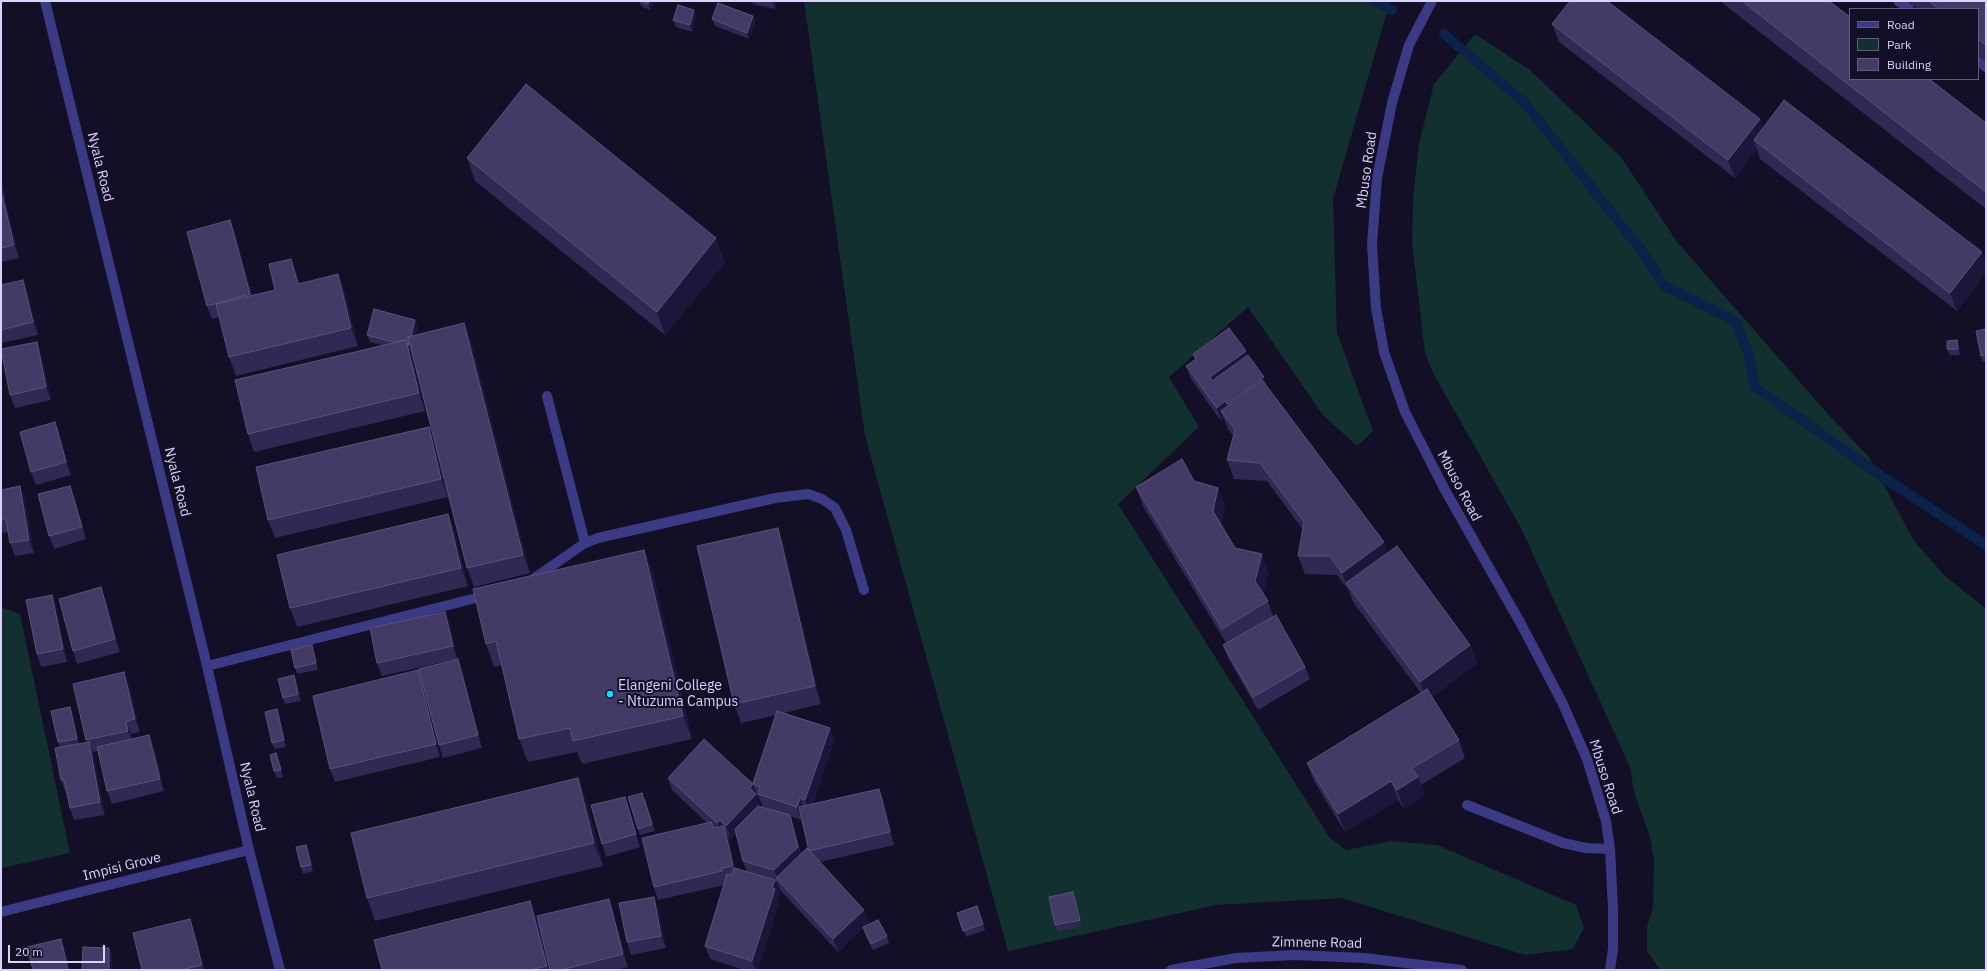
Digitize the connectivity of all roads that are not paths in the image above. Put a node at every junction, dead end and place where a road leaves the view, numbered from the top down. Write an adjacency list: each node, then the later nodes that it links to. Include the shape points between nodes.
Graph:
1 (45, 1): 10 (street, Nyala Road)
2 (1432, 1): 12 (street, Mbuso Road, via 1409,45 1392,103 1377,178 1372,245 1376,308 1384,352 1405,412 1562,702 1587,759 1606,821)
3 (1898, 1): 4 (street)
4 (1908, 8)
5 (547, 396): 6 (street)
6 (585, 543): 7 (street, via 536,577); 8 (street, via 620,532 753,503 808,494 822,499 835,508 846,530)
7 (523, 583)
8 (864, 590)
9 (496, 593): 10 (street)
10 (207, 666): 13 (street, Nyala Road)
11 (1467, 805): 12 (street, via 1563,843 1586,848)
12 (1610, 849): 18 (street, Mbuso Road, via 1613,949)
13 (249, 850): 14 (street, Impisi Grove); 15 (street, Nyala Road)
14 (1, 912)
15 (280, 970)
16 (1171, 970): 17 (street, Zimnene Road, via 1236,958 1294,955 1365,958)
17 (1462, 970)
18 (1610, 970)

